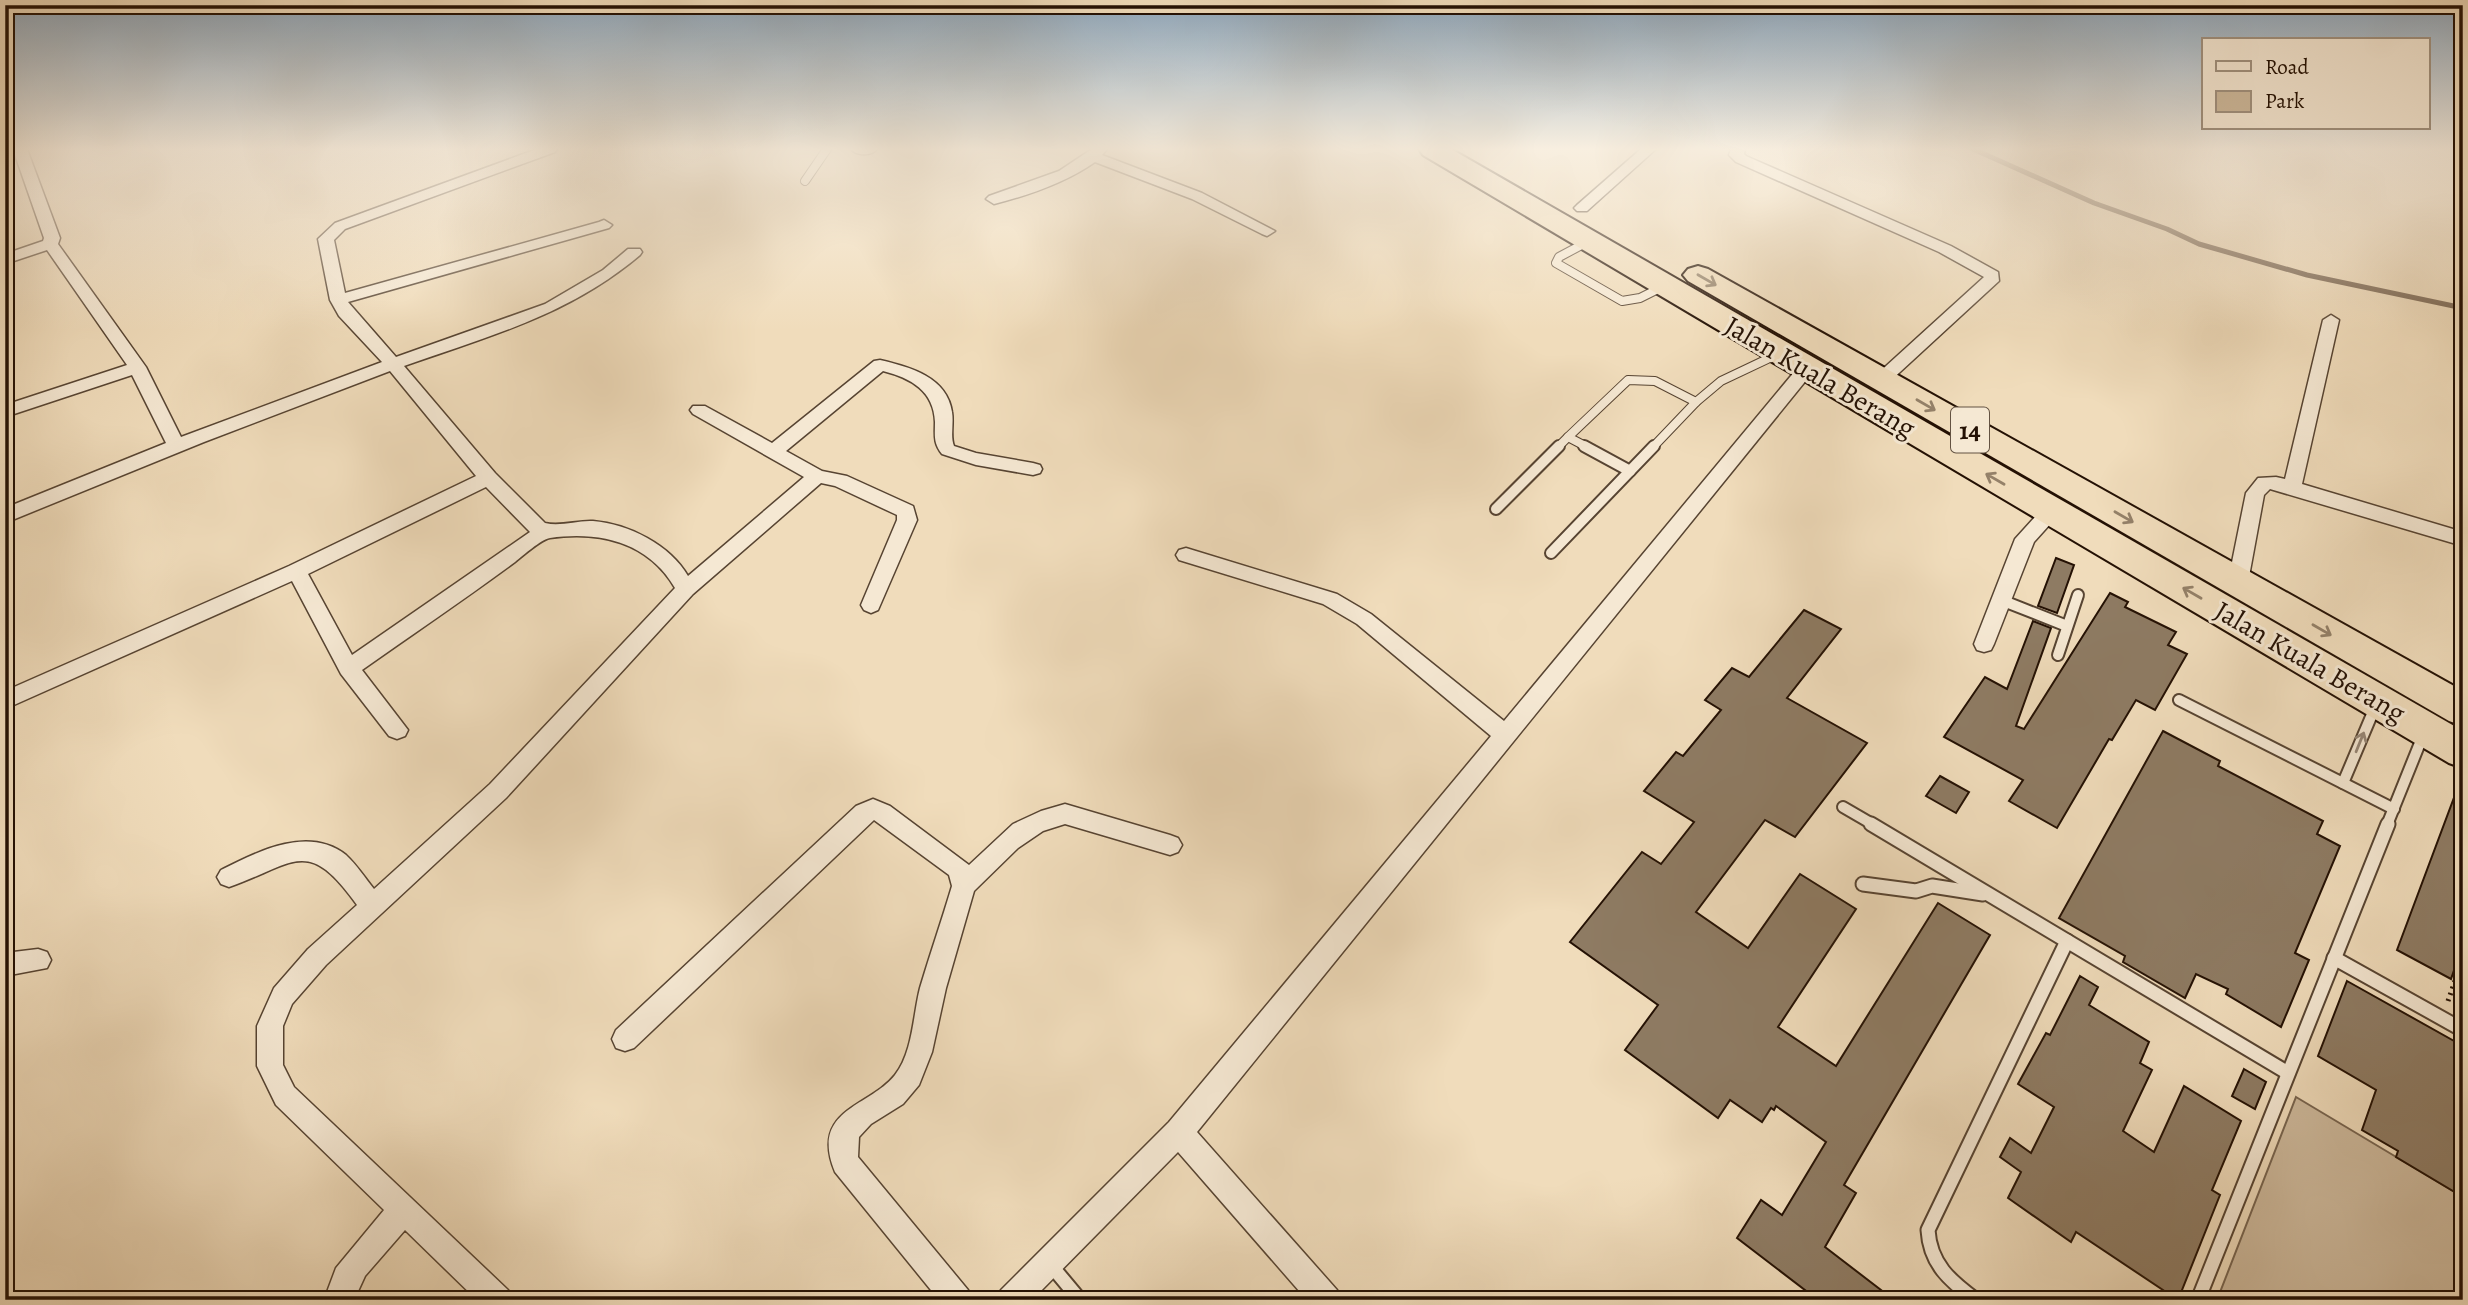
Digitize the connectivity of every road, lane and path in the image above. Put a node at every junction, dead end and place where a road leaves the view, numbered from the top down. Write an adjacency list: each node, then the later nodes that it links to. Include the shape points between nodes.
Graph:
1 (42, 210): 11 (street, via 52,236)
2 (379, 210): 14 (street, via 351,220 327,239)
3 (1225, 210): 10 (street)
4 (1548, 210): 9 (highway, Jalan Kuala Berang / 14)
5 (1559, 210): 9 (highway, Jalan Kuala Berang / 14)
6 (1600, 210): 9 (street)
7 (1856, 210): 19 (street, via 1992,275 1991,281)
8 (604, 225): 14 (street)
9 (1584, 229): 16 (highway, Jalan Kuala Berang / 14, via 1664,286); 19 (highway, Jalan Kuala Berang / 14, one-way to 19)
10 (1267, 231)
11 (50, 244): 13 (street); 18 (street)
12 (634, 252): 17 (street, via 567,300)
13 (5, 259)
14 (338, 300): 17 (street)
15 (2331, 320): 30 (street)
16 (1793, 361): 20 (lane, via 1721,381); 32 (highway, Jalan Kuala Berang / 14, one-way to 16); 54 (street)
17 (393, 364): 24 (street); 29 (street)
18 (136, 367): 22 (street); 24 (street)
19 (1881, 380): 39 (highway, Jalan Kuala Berang / 14, one-way to 39)
20 (1696, 401): 23 (lane, via 1653,379 1628,380); 27 (lane)
21 (699, 410): 25 (street)
22 (5, 411)
23 (1568, 436): 27 (lane); 31 (lane)
24 (177, 447): 33 (street)
25 (774, 451): 26 (street, via 880,365 913,374 933,386 943,403 947,449); 28 (street)
26 (1033, 469)
27 (1630, 471): 36 (lane)
28 (817, 476): 40 (street); 43 (street, via 840,481 906,512 907,520)
29 (488, 478): 34 (street); 38 (street)
30 (2292, 488): 35 (street); 39 (street, via 2265,483 2255,494)
31 (1496, 509)
32 (2052, 512): 42 (street, via 2025,539); 50 (highway, Jalan Kuala Berang / 14, one-way to 32)
33 (5, 516)
34 (543, 531): 40 (street, via 592,528 613,532 642,544 671,564); 47 (street)
35 (2463, 539)
36 (1551, 553)
37 (1186, 555): 54 (street, via 1330,599 1364,619)
38 (296, 571): 47 (street); 49 (street)
39 (2238, 582): 51 (highway, Jalan Kuala Berang / 14, one-way to 51)
40 (686, 589): 64 (street, via 498,791)
41 (2078, 595): 44 (lane)
42 (2001, 600): 44 (lane); 45 (street)
43 (871, 605)
44 (2067, 626): 46 (lane)
45 (1984, 644)
46 (2058, 654)
47 (348, 667): 53 (street)
48 (2179, 700): 56 (lane)
49 (5, 701)
50 (2377, 701): 52 (highway, Jalan Kuala Berang / 14); 56 (lane, one-way to 50)
51 (2463, 710)
52 (2425, 729): 55 (highway, Jalan Kuala Berang / 14); 58 (lane)
53 (397, 730)
54 (1506, 735): 72 (street)
55 (2463, 751)
56 (2343, 783): 58 (lane)
57 (1843, 807): 63 (lane)
58 (2394, 809): 66 (lane)
59 (1170, 845): 62 (street, via 1065,814 1048,816 1008,842)
60 (229, 877): 64 (street, via 283,856 321,854 335,861)
61 (1863, 884): 63 (lane, via 1916,891 1932,886)
62 (964, 886): 70 (street, via 957,868 882,813 873,809 864,813); 78 (street, via 914,1066 904,1085 850,1124 841,1142 845,1162)
63 (1990, 895): 65 (lane)
64 (373, 907): 73 (street, via 317,957 283,996 270,1026 270,1066 285,1096)
65 (2067, 941): 71 (lane); 75 (lane, via 1928,1230 1928,1249)
66 (2334, 958): 69 (lane); 71 (lane)
67 (38, 960): 68 (street)
68 (5, 965)
69 (2463, 1030)
70 (625, 1040)
71 (2288, 1073): 83 (lane)
72 (1179, 1132): 74 (street); 81 (street)
73 (404, 1210): 76 (street, via 348,1276); 77 (street)
74 (1049, 1262): 79 (street); 80 (lane)
75 (1957, 1294): 82 (lane)
76 (339, 1300)
77 (498, 1300)
78 (958, 1300)
79 (1011, 1300)
80 (1080, 1300)
81 (1327, 1300)
82 (1976, 1300)
83 (2198, 1300)

